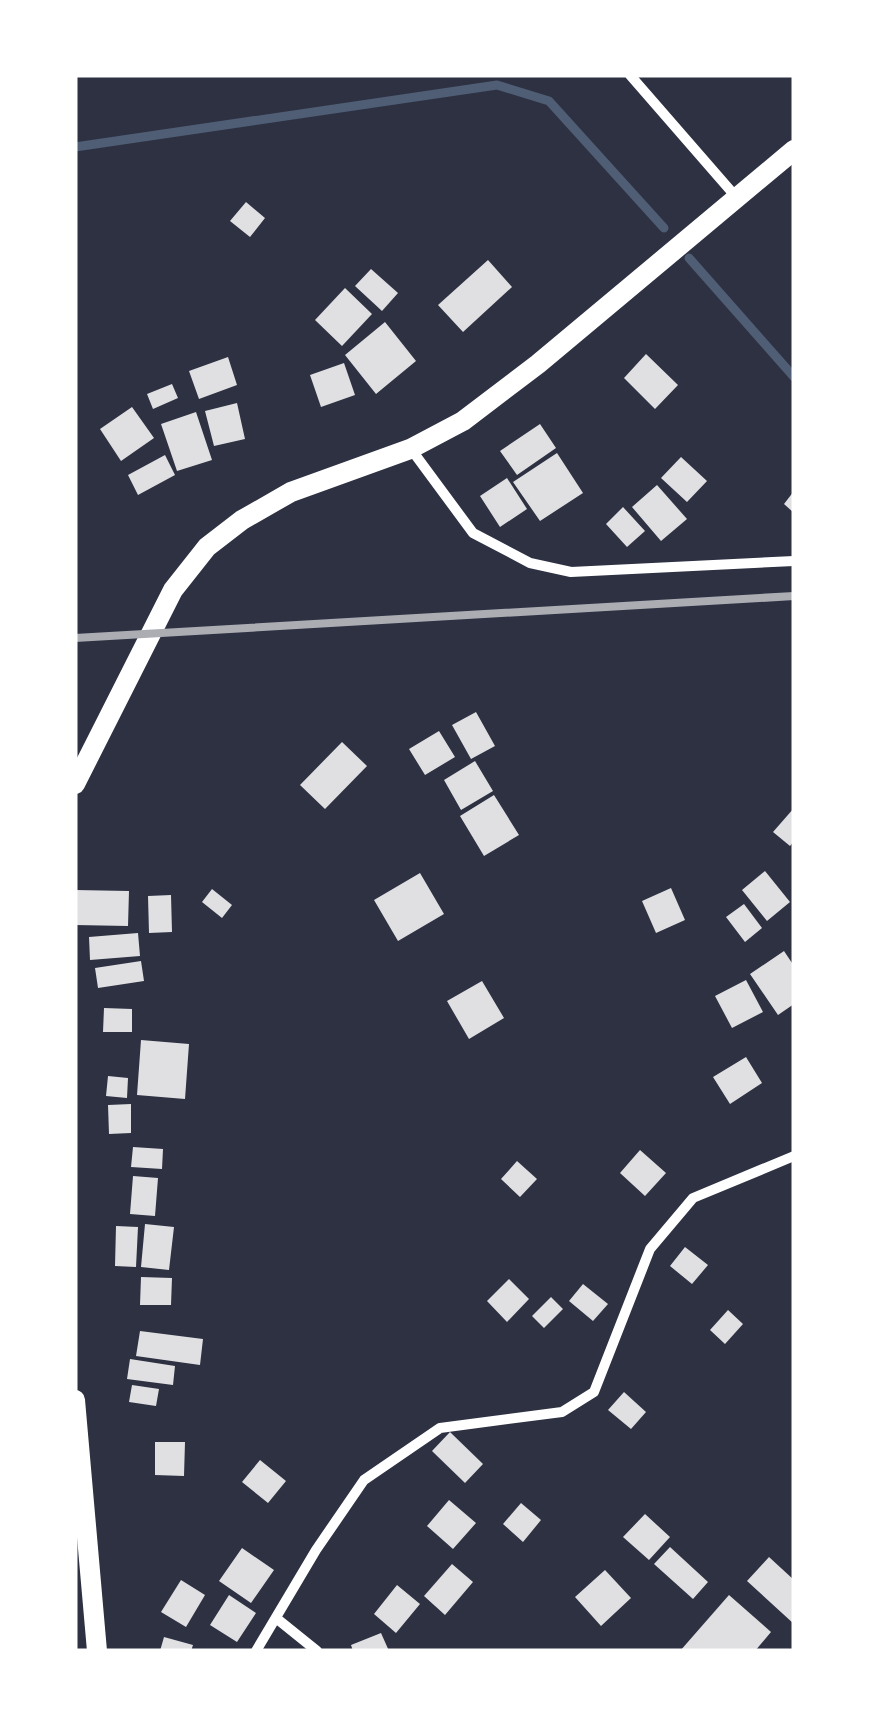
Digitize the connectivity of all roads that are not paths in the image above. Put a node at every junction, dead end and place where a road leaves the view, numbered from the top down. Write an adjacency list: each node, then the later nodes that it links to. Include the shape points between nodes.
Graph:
1 (630, 75): 3 (street)
2 (794, 150): 3 (highway)
3 (737, 198): 4 (highway, via 464,421)
4 (410, 449): 5 (street, via 474,533 530,563 571,572); 6 (highway, via 291,492 207,548 173,590)
5 (794, 561)
6 (75, 784)
7 (794, 1156): 9 (street, via 693,1198 650,1249 594,1392 562,1412 440,1428 364,1480)
8 (75, 1400): 10 (highway)
9 (276, 1618): 11 (street); 12 (street)
10 (97, 1651)
11 (256, 1651)
12 (318, 1651)

